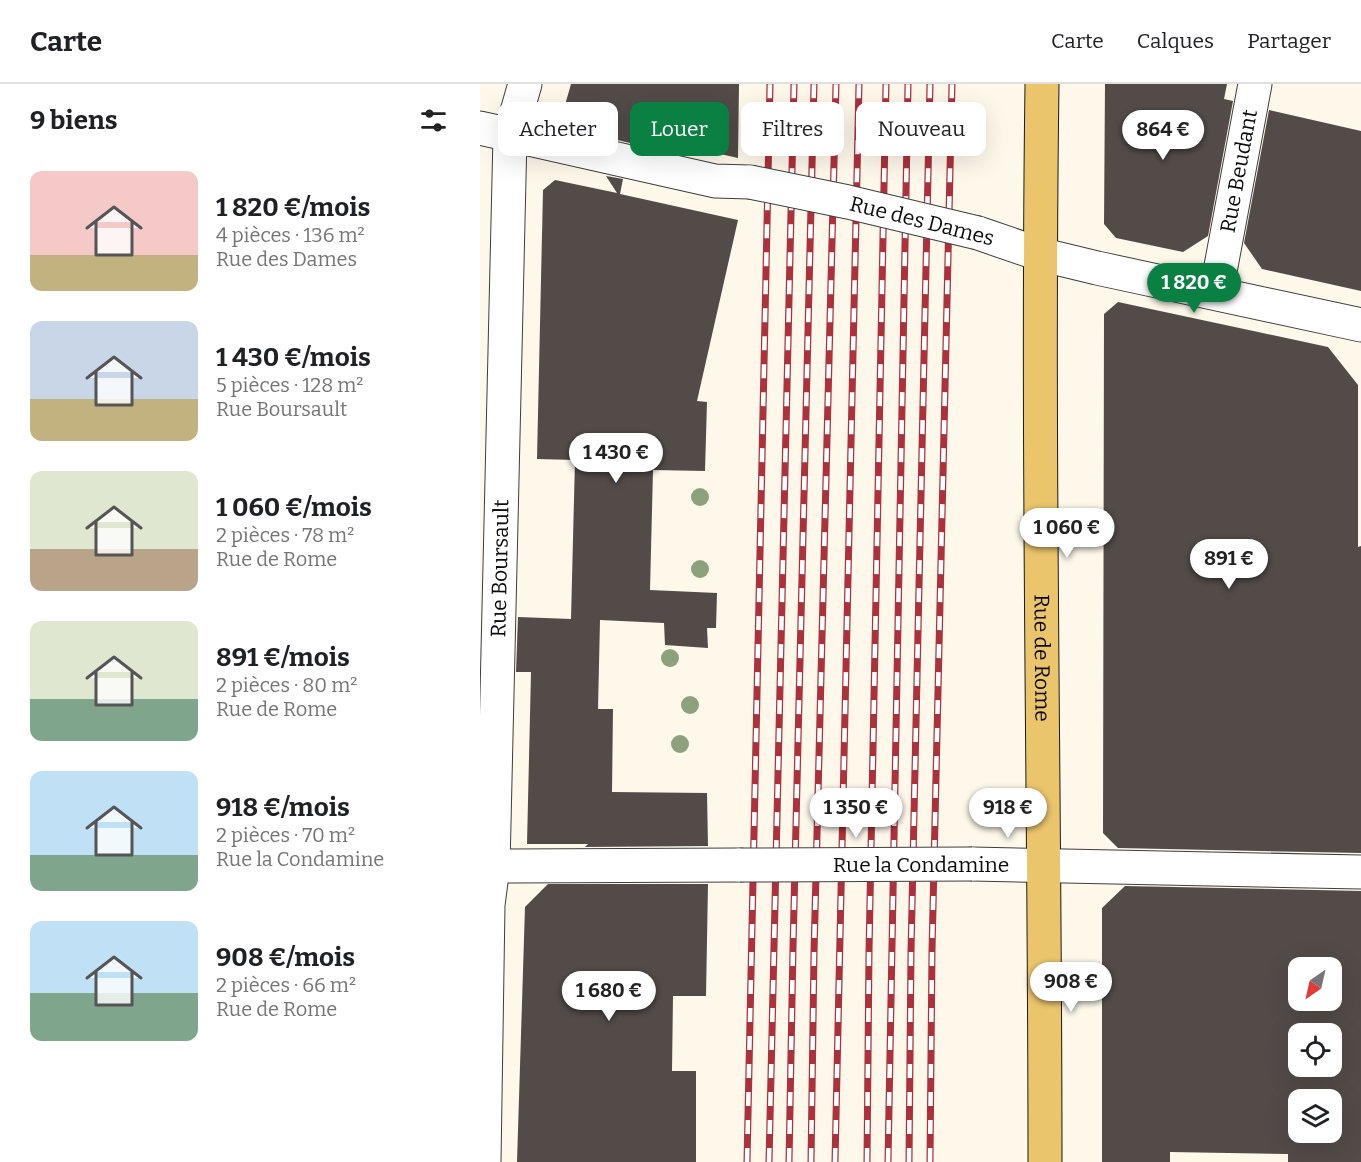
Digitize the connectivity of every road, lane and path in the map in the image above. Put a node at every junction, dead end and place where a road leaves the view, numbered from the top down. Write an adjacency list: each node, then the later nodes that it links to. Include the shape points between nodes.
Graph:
1 (525, 84): 4 (street, Rue Boursault)
2 (1042, 84): 5 (main road, Rue de Rome)
3 (1255, 84): 6 (street, Rue Beudant)
4 (495, 132): 5 (street, Rue des Dames, bridge, via 715,182 750,182 978,232); 9 (street, Rue Boursault)
5 (1039, 254): 6 (street, Rue des Dames); 8 (main road, Rue de Rome)
6 (1216, 293): 7 (street, Rue des Dames)
7 (1361, 325)
8 (1044, 865): 9 (street, Rue la Condamine, bridge); 10 (street, Rue la Condamine); 12 (main road, Rue de Rome)
9 (486, 866): 11 (street, Rue Boursault)
10 (1361, 872)
11 (484, 1162)
12 (1045, 1162)

